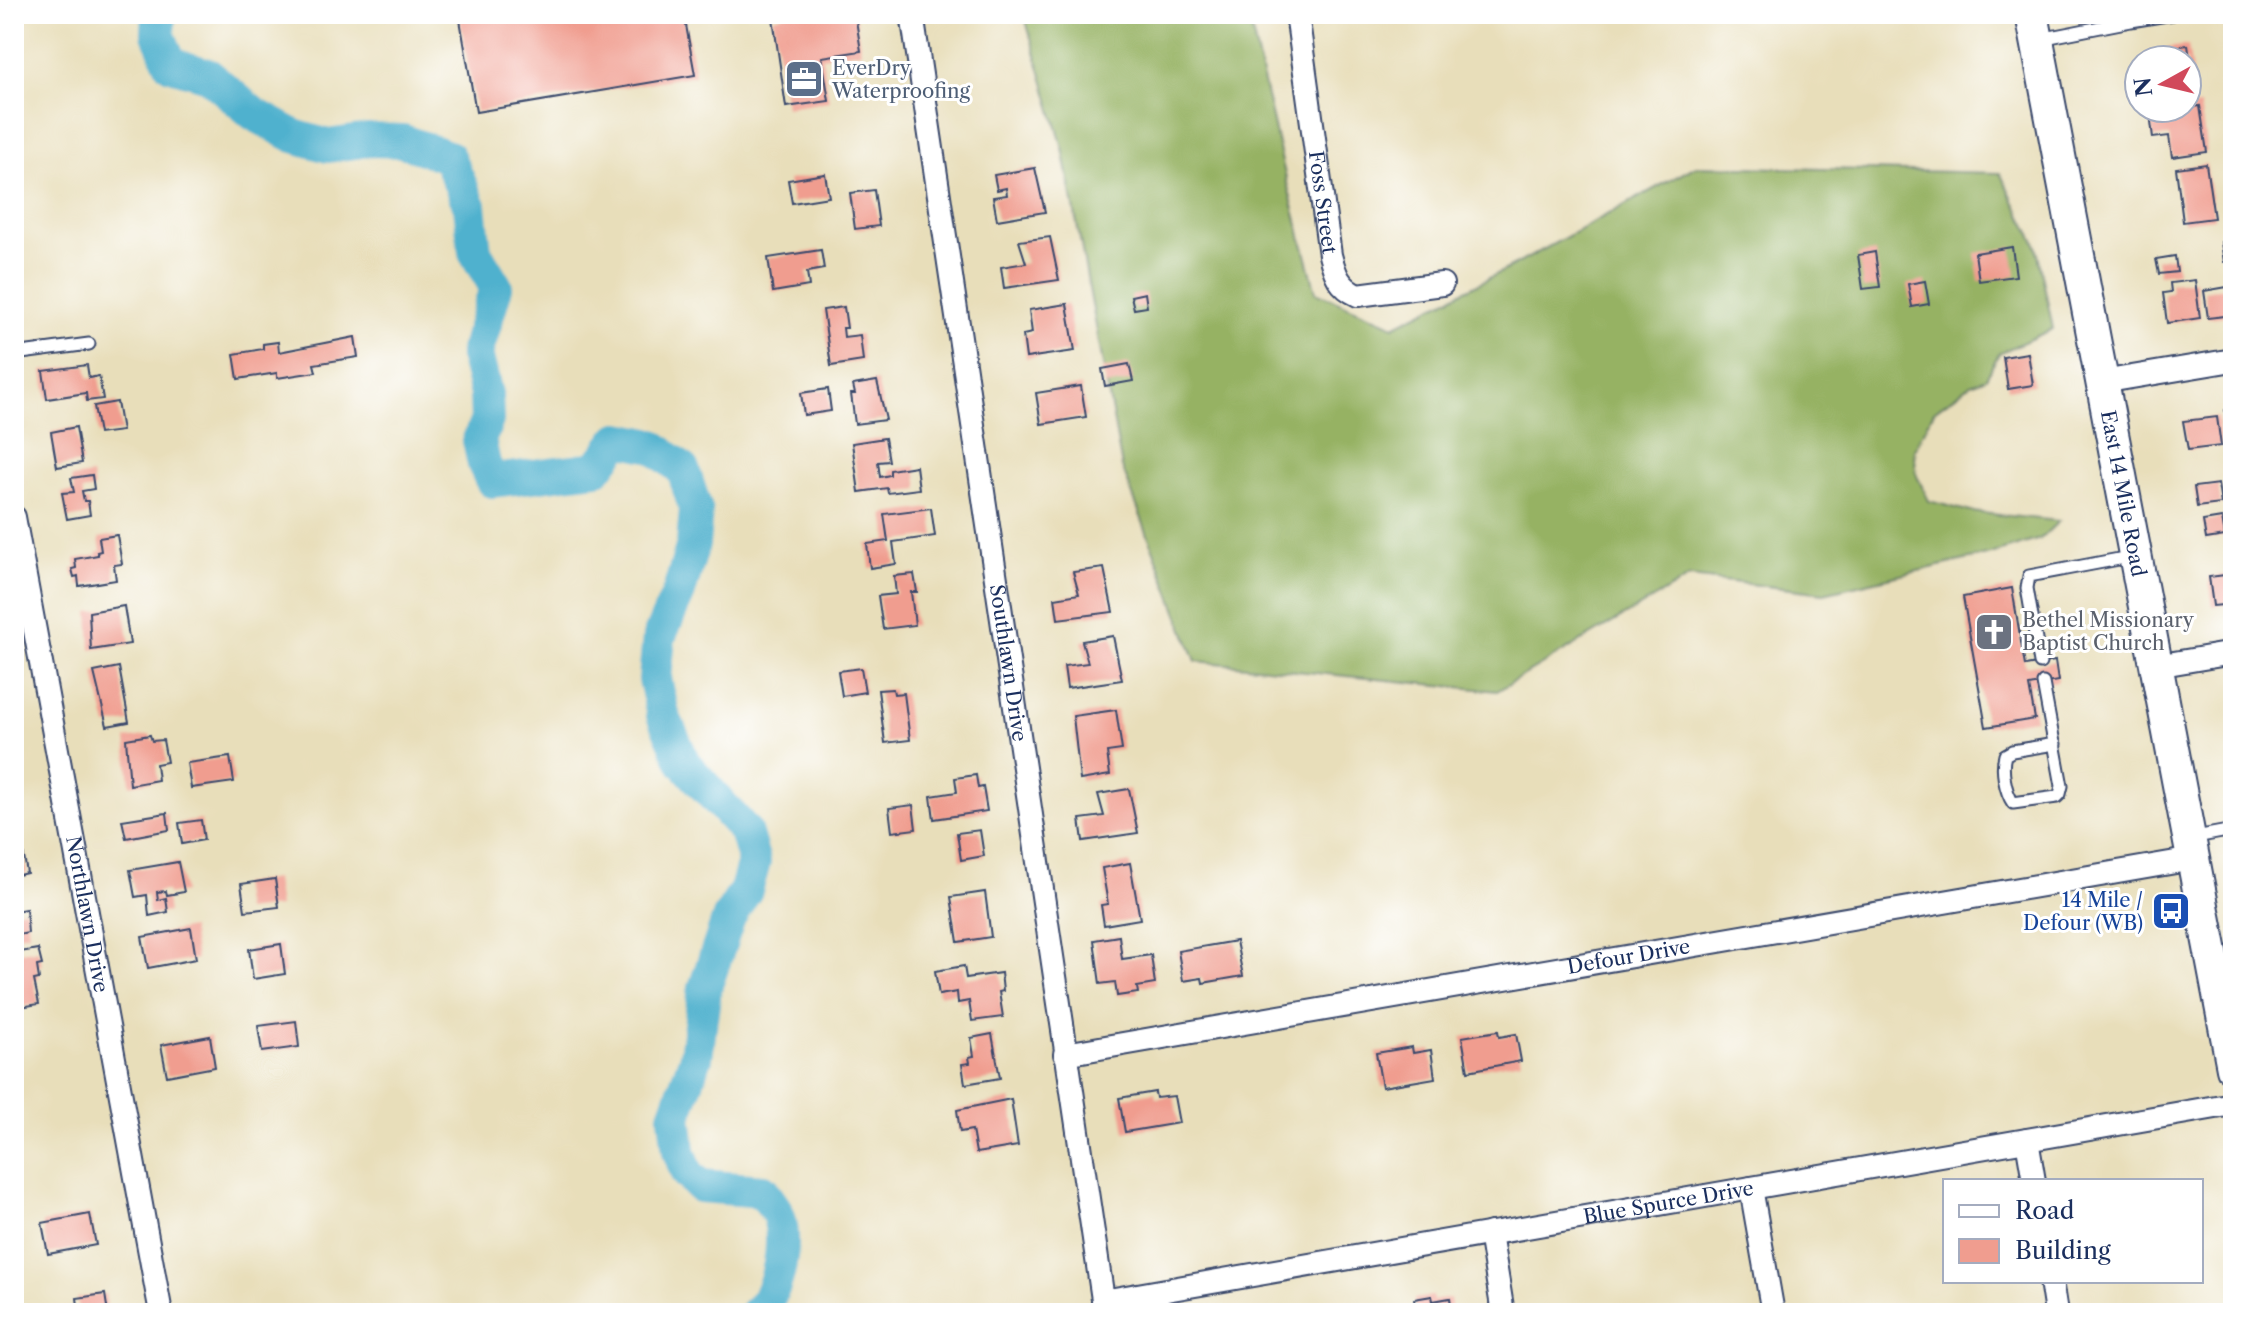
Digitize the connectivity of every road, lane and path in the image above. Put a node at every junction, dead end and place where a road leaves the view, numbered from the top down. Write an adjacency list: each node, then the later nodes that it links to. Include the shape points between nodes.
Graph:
1 (912, 14): 21 (street, Southlawn Drive)
2 (1297, 14): 6 (street, Foss Street, via 1330,255 1339,282 1358,295)
3 (2173, 14): 4 (lane)
4 (2130, 18): 5 (lane)
5 (2035, 27): 10 (main road, East 14 Mile Road)
6 (1442, 284)
7 (89, 344): 8 (lane)
8 (14, 354)
9 (2233, 360): 10 (street)
10 (2102, 382): 12 (main road, East 14 Mile Road)
11 (14, 517): 30 (street, Northlawn Drive)
12 (2135, 556): 14 (lane, via 2029,576); 15 (main road, East 14 Mile Road)
13 (2233, 653): 15 (street)
14 (2040, 663)
15 (2156, 666): 19 (main road, East 14 Mile Road)
16 (2043, 683): 17 (lane)
17 (2055, 744): 17 (lane, via 2060,794 2013,803 2005,755)
18 (2233, 830): 19 (lane)
19 (2191, 848): 20 (main road, East 14 Mile Road); 21 (street, Defour Drive)
20 (2229, 1029): 22 (main road, East 14 Mile Road)
21 (1065, 1054): 29 (street, Southlawn Drive)
22 (2233, 1068)
23 (2233, 1104): 24 (street, Blue Spurce Drive)
24 (2027, 1140): 25 (street); 26 (street, Blue Spurce Drive)
25 (2034, 1179)
26 (1751, 1188): 27 (street, Blue Spurce Drive); 32 (street)
27 (1490, 1233): 29 (street, Blue Spurce Drive); 31 (street)
28 (2051, 1283): 33 (street)
29 (1104, 1307)
30 (161, 1313)
31 (1503, 1313)
32 (1773, 1313)
33 (2056, 1313)

